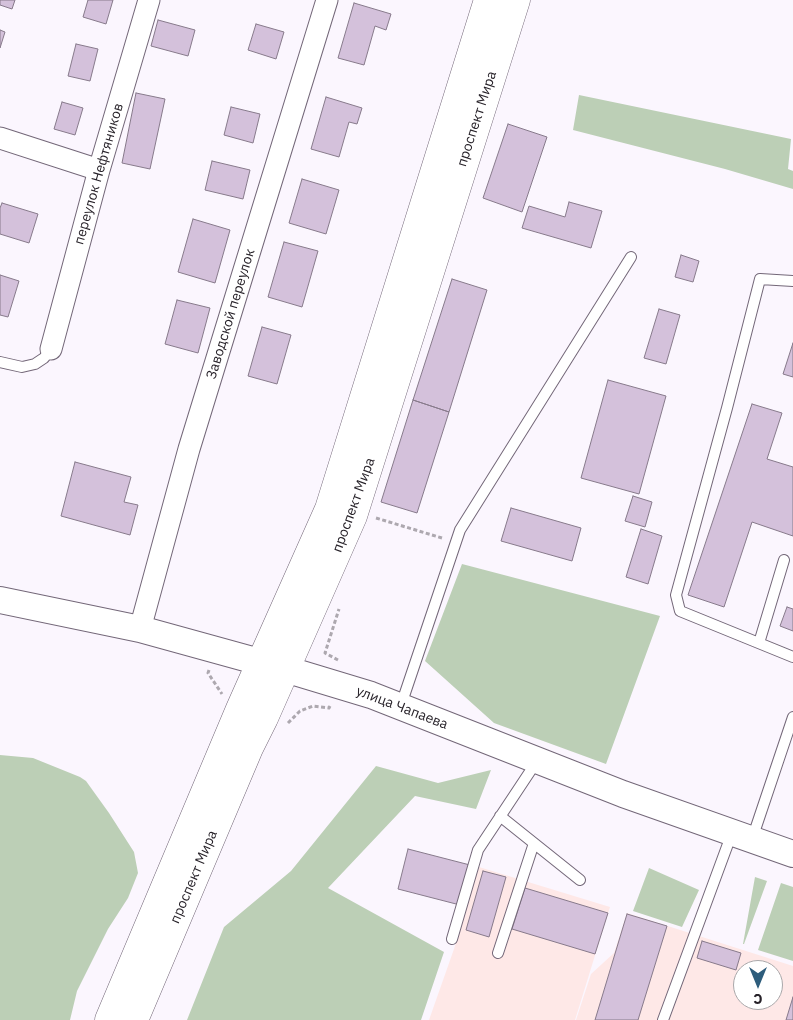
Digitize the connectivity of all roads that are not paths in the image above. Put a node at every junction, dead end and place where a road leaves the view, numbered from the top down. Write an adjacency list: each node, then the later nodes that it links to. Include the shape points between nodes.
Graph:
1 (149, 0): 6 (street, переулок Нефтяников)
2 (327, 0): 13 (street, Заводской переулок, via 189,449)
3 (488, 0): 16 (main road, проспект Мира, via 329,509)
4 (516, 0): 16 (main road, проспект Мира, via 353,516)
5 (0, 138): 6 (street)
6 (99, 170): 9 (street, переулок Нефтяников)
7 (631, 257): 17 (lane, via 460,530)
8 (793, 281): 14 (lane, via 760,279 676,595 680,611)
9 (51, 349): 10 (lane, via 35,364 22,367)
10 (0, 362)
11 (784, 560): 14 (lane)
12 (0, 600): 13 (street, улица Чапаева)
13 (140, 630): 16 (street, улица Чапаева)
14 (758, 643): 15 (lane)
15 (793, 657)
16 (273, 666): 17 (street, улица Чапаева); 27 (main road, проспект Мира); 28 (main road, проспект Мира, via 249,748)
17 (400, 706): 19 (street, улица Чапаева)
18 (793, 717): 21 (lane)
19 (538, 760): 20 (lane); 21 (street, улица Чапаева)
20 (500, 816): 22 (lane); 25 (lane, via 478,850)
21 (742, 837): 23 (street, улица Чапаева); 29 (lane)
22 (534, 843): 24 (lane); 26 (lane)
23 (793, 854)
24 (580, 880)
25 (452, 939)
26 (498, 953)
27 (109, 1020)
28 (134, 1020)
29 (663, 1020)

